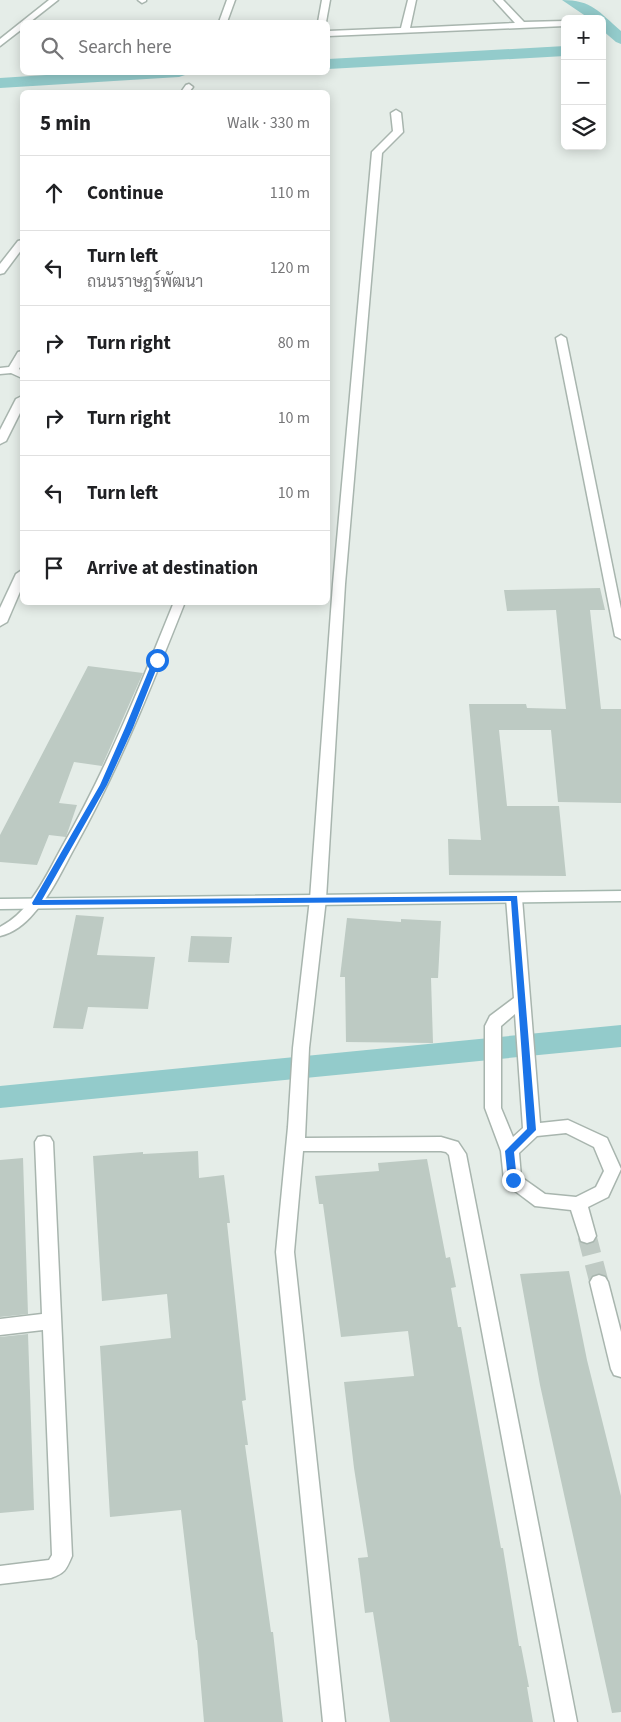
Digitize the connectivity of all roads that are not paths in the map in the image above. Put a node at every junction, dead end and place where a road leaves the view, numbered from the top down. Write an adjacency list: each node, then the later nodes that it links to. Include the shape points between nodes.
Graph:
1 (54, 0): 6 (street)
2 (231, 0): 7 (street)
3 (326, 0): 8 (street)
4 (412, 0): 12 (street)
5 (498, 0): 10 (street)
6 (29, 20)
7 (224, 20)
8 (322, 20)
9 (561, 23): 10 (street)
10 (521, 24): 12 (street)
11 (20, 27): 14 (street)
12 (405, 30): 13 (street)
13 (330, 34)
14 (2, 38): 15 (street)
15 (20, 38)
16 (396, 113): 30 (street, via 398,132 377,152 339,584)
17 (20, 246): 18 (street)
18 (0, 271)
19 (562, 338): 27 (lane)
20 (0, 371): 21 (street)
21 (18, 372)
22 (20, 403): 23 (street)
23 (0, 441)
24 (20, 578): 26 (street)
25 (179, 605): 31 (lane, via 104,785)
26 (0, 622)
27 (621, 636)
28 (621, 896): 29 (street)
29 (514, 898): 30 (street); 34 (street)
30 (318, 899): 31 (street); 37 (street, via 301,1048)
31 (36, 903): 32 (street); 33 (lane, via 18,924)
32 (0, 904)
33 (0, 932)
34 (522, 1000): 35 (street); 38 (street, via 493,1026 493,1108)
35 (532, 1130): 38 (street); 39 (street, via 568,1126 601,1143)
36 (44, 1142): 43 (street)
37 (295, 1146): 47 (street, via 286,1252); 48 (street, via 441,1144 452,1147 457,1154)
38 (510, 1151): 40 (street, via 513,1180 541,1201)
39 (617, 1171): 40 (street, via 602,1192)
40 (578, 1204): 41 (street)
41 (587, 1236)
42 (599, 1282): 45 (street)
43 (51, 1321): 44 (street); 46 (street, via 62,1556 57,1566 51,1569)
44 (0, 1327)
45 (621, 1369)
46 (0, 1575)
47 (334, 1722)
48 (566, 1722)

